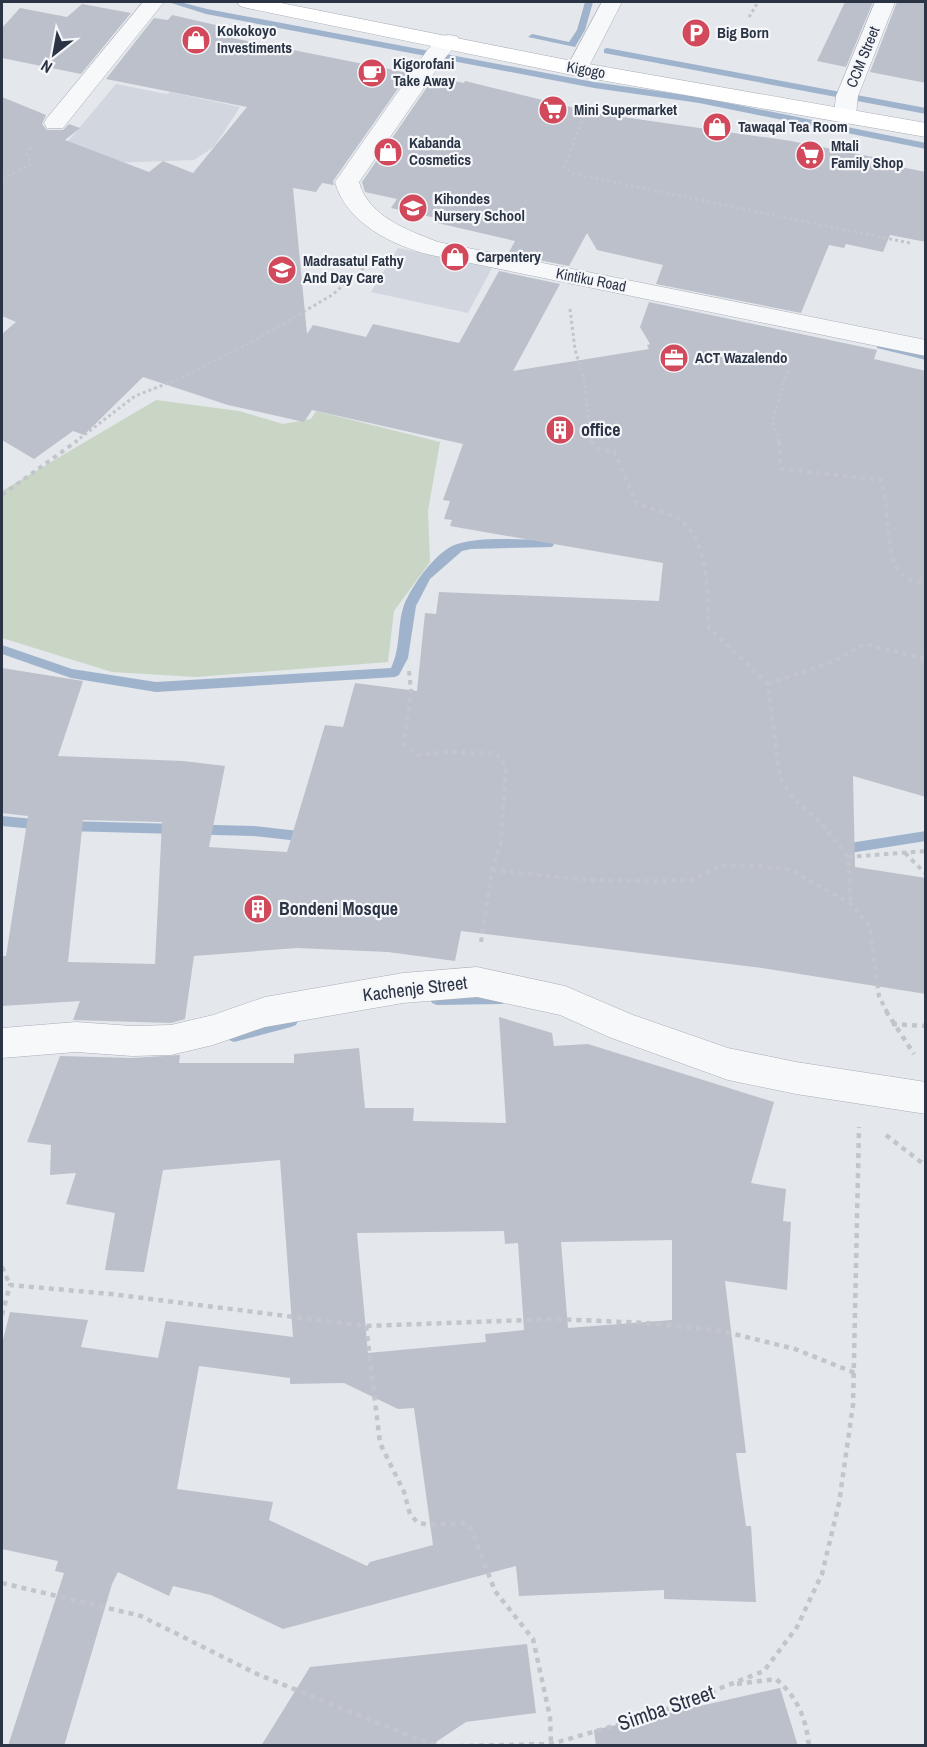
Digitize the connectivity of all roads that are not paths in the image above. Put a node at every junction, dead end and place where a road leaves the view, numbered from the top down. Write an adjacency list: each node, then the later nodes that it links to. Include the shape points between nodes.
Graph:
1 (154, 2): 8 (street)
2 (247, 2): 5 (main road, Kigogo)
3 (612, 2): 6 (street)
4 (885, 2): 7 (street, CCM Street, via 847,96)
5 (448, 41): 6 (main road, Kigogo); 10 (street, Kintiku Road, via 347,182 348,193 366,214 398,235 431,248)
6 (577, 69): 7 (main road, Kigogo)
7 (845, 114): 9 (main road, Kigogo)
8 (55, 123)
9 (926, 130)
10 (926, 348)
11 (2, 1042): 12 (street, Kachenje Street, via 76,1037 171,1040 265,1012 403,988 477,982 565,1001 621,1026 728,1064 858,1101)
12 (924, 1098)

